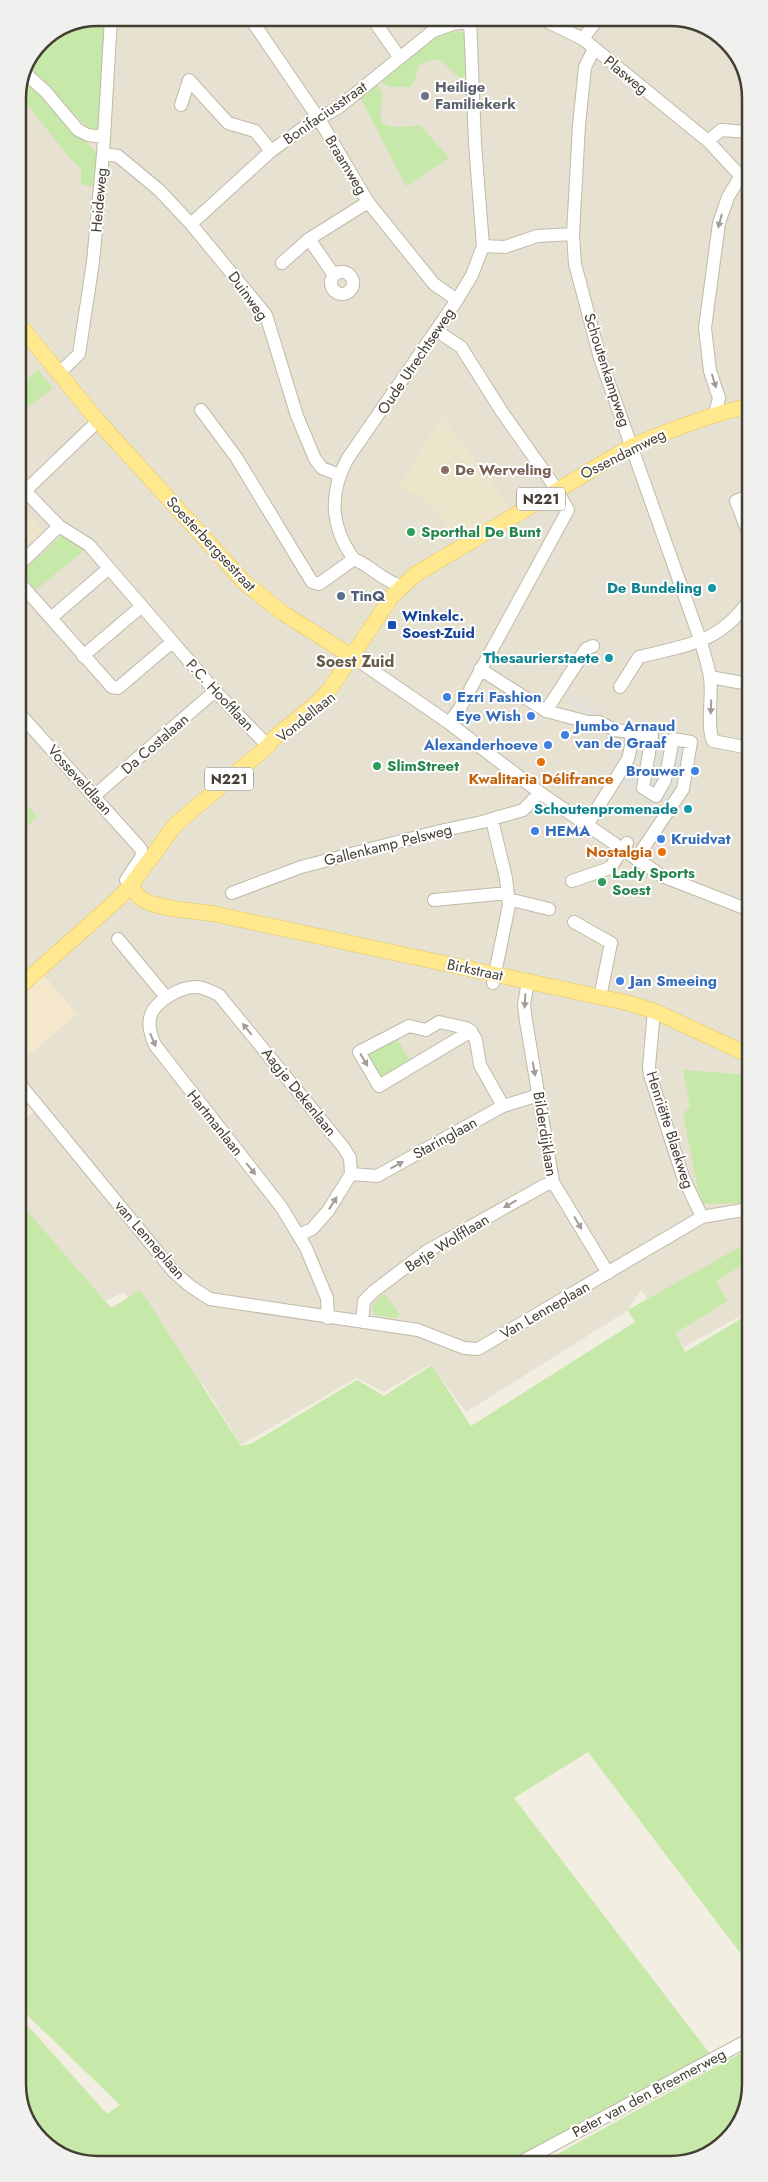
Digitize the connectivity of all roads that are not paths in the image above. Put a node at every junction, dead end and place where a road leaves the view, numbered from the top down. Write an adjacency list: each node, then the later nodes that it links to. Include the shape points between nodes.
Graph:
1 (111, 26): 15 (street, Heideweg)
2 (255, 26): 13 (street, Braamweg)
3 (378, 26): 10 (street)
4 (447, 26): 10 (street, Bonifaciusstraat, via 433,31)
5 (470, 26): 25 (street)
6 (556, 26): 8 (street, Plasweg)
7 (592, 26): 8 (street)
8 (583, 39): 9 (street, Plasweg)
9 (594, 49): 16 (street, Plasweg); 23 (street, Schoutenkampweg, via 584,67)
10 (400, 58): 13 (street, Bonifaciusstraat)
11 (30, 77): 15 (street, via 78,130)
12 (181, 105): 17 (street, via 189,80 228,123 255,131)
13 (319, 119): 17 (street, Bonifaciusstraat); 21 (street, Braamweg)
14 (742, 132): 16 (street, via 721,130)
15 (104, 137): 18 (street, Heideweg)
16 (708, 141): 19 (street, Plasweg)
17 (271, 151): 22 (street, Bonifaciusstraat)
18 (103, 154): 22 (street, Duinweg, via 118,156 159,190); 31 (street, Heideweg, via 93,262 80,347 75,360)
19 (742, 178)
20 (742, 182): 34 (street, one-way to 34, via 728,197 719,223 705,328 710,371 719,398)
21 (368, 202): 24 (street); 28 (street, Braamweg, via 434,284)
22 (192, 224): 38 (street, Duinweg, via 266,315 296,416 315,459 322,468)
23 (573, 234): 25 (street, via 537,236 505,247); 37 (street, Schoutenkampweg, via 575,264 598,349)
24 (309, 239): 26 (street); 27 (street)
25 (483, 246): 28 (street, Oude Utrechtseweg, via 472,275)
26 (282, 263)
27 (334, 275)
28 (457, 300): 29 (street, Oude Utrechtseweg)
29 (437, 331): 38 (street, Oude Utrechtseweg); 40 (street, via 461,347)
30 (26, 332): 31 (main road, Soesterbergsestraat)
31 (58, 374): 36 (main road, Soesterbergsestraat)
32 (742, 407): 34 (main road, Ossendamweg / N221)
33 (201, 410): 46 (street, via 236,457 312,582 319,584)
34 (715, 414): 37 (main road, Ossendamweg / N221, via 667,431)
35 (742, 414): 37 (main road, Ossendamweg / N221)
36 (98, 421): 39 (street); 58 (main road, Soesterbergsestraat, via 245,583 277,608)
37 (633, 450): 40 (main road, Ossendamweg / N221); 55 (street, Schoutenkampweg)
38 (339, 475): 46 (street, Oude Utrechtseweg, via 334,492 339,533)
39 (26, 488)
40 (558, 493): 48 (main road, Ossendamweg / N221, via 416,574); 58 (main road, Ossendamweg / N221, via 423,578 403,598); 59 (street, via 568,510)
41 (26, 496): 44 (street, P.C. Hooftlaan)
42 (742, 498): 43 (street, via 736,500)
43 (742, 516)
44 (59, 526): 45 (street); 47 (street, P.C. Hooftlaan, via 89,545)
45 (26, 558)
46 (354, 559): 48 (street, Oude Utrechtseweg, via 365,563 392,584); 50 (street, Oude Utrechtseweg)
47 (109, 568): 51 (street, P.C. Hooftlaan); 53 (street)
48 (401, 586): 50 (main road, Ossendamweg / N221)
49 (26, 590): 53 (street)
50 (390, 598): 58 (main road, Ossendamweg / N221)
51 (142, 606): 54 (street, P.C. Hooftlaan); 57 (street)
52 (742, 610): 55 (street, via 736,619)
53 (51, 618): 57 (street)
54 (172, 642): 57 (street, via 118,688 108,684); 63 (street, P.C. Hooftlaan)
55 (701, 642): 60 (street, Schoutenkampweg); 62 (street, via 639,657)
56 (593, 646): 64 (street, via 586,649)
57 (84, 656)
58 (356, 659): 66 (street, Soesterbergsestraat); 68 (main road, Vondellaan / N221, via 318,702)
59 (480, 669): 64 (street); 66 (street)
60 (710, 677): 61 (street); 69 (street, Schoutenkampweg, one-way to 69, via 712,741)
61 (742, 683)
62 (620, 687)
63 (215, 691): 68 (street, P.C. Hooftlaan); 71 (street, Da Costalaan)
64 (546, 711): 67 (street)
65 (26, 721): 71 (street, Vosseveldlaan)
66 (449, 724): 70 (street, Soesterbergsestraat)
67 (630, 732): 73 (street, via 632,742 628,759); 75 (street, via 652,736 643,788 656,796 665,780 673,739 691,742 683,789)
68 (268, 746): 77 (main road, Vondellaan / N221, via 190,812)
69 (742, 747)
70 (540, 793): 72 (street, Gallenkamp Pelsweg, via 526,809); 73 (street, Soesterbergsestraat)
71 (94, 796): 83 (street, Vosseveldlaan, via 141,848 142,856 126,880)
72 (492, 820): 78 (street, Gallenkamp Pelsweg, via 301,867); 79 (street)
73 (587, 825): 74 (street, Soesterbergsestraat)
74 (625, 846): 75 (street, Soesterbergsestraat); 76 (street, via 610,868)
75 (636, 859): 81 (street, Soesterbergsestraat, via 662,876)
76 (572, 881)
77 (135, 888): 86 (main road, Birkstraat, via 194,910); 87 (main road, N221, via 124,906 86,929)
78 (232, 893)
79 (508, 896): 80 (street); 82 (street); 86 (street)
80 (434, 900)
81 (742, 907)
82 (549, 909)
83 (95, 911)
84 (574, 922): 90 (street, via 611,943)
85 (118, 939): 89 (street)
86 (494, 979): 88 (main road, Birkstraat)
87 (26, 981)
88 (528, 981): 90 (main road, Birkstraat); 95 (street, Bilderdijklaan, one-way to 95, via 524,1004)
89 (166, 997): 97 (street, Aagje Dekenlaan, one-way to 89, via 350,1158 344,1148 219,995 199,987 185,987); 101 (street, Hartmanlaan, one-way to 101, via 150,1016 154,1045 282,1208)
90 (600, 997): 91 (main road, Birkstraat)
91 (654, 1011): 93 (main road, Birkstraat); 100 (street, Henriëtte Blaekweg, via 650,1075 683,1177)
92 (471, 1031): 92 (street, one-way to 92, via 440,1022 426,1030 409,1026 359,1052 379,1086); 96 (street, via 476,1040 480,1065)
93 (742, 1052)
94 (26, 1092): 103 (street, van Lenneplaan, via 174,1272 190,1286 210,1299)
95 (539, 1095): 96 (street, Staringlaan); 98 (street, Bilderdijklaan)
96 (503, 1106): 97 (street, Staringlaan, one-way to 96, via 377,1176)
97 (351, 1174): 101 (street, one-way to 97, via 312,1229 328,1211)
98 (553, 1182): 102 (street, Bilderdijklaan, one-way to 102); 104 (street, Betje Wolfflaan, one-way to 104, via 427,1251 364,1301)
99 (742, 1210): 100 (street, Van Lenneplaan)
100 (702, 1217): 102 (street, Van Lenneplaan)
101 (299, 1235): 103 (street, Hartmanlaan, via 326,1298)
102 (608, 1273): 104 (street, Van Lenneplaan, via 478,1349 464,1348 418,1330)
103 (328, 1318): 104 (street, Van Lenneplaan)
104 (362, 1322)
105 (742, 2043): 106 (street, Peter van den Breemerweg)
106 (532, 2156)

